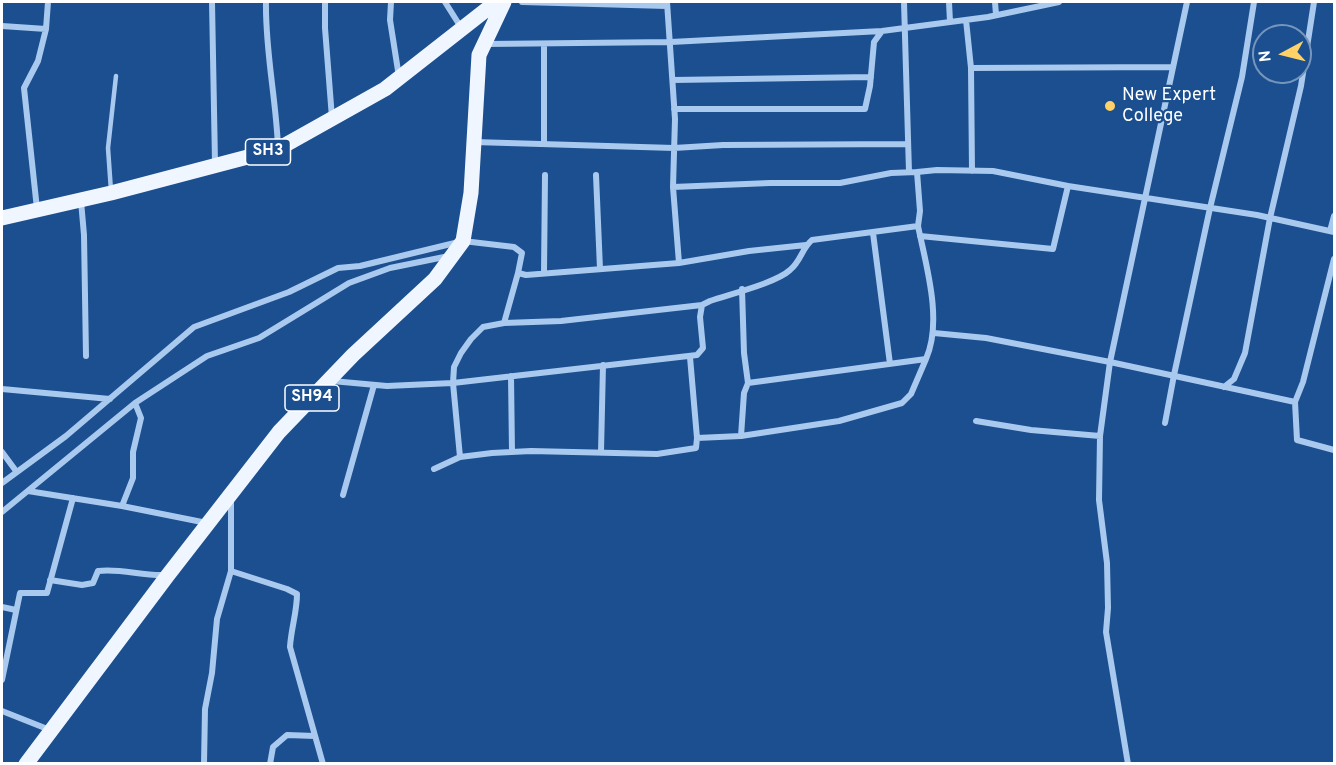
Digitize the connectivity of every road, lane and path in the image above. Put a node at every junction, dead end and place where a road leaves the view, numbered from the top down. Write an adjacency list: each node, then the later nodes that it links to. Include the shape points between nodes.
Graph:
1 (48, 2): 24 (street)
2 (212, 2): 43 (street)
3 (266, 2): 42 (street)
4 (325, 2): 37 (street)
5 (391, 2): 34 (street)
6 (445, 2): 25 (street)
7 (496, 2): 25 (main road, SH3)
8 (504, 2): 28 (main road, SH94)
9 (522, 2): 17 (street)
10 (904, 2): 23 (street)
11 (949, 2): 21 (street)
12 (995, 2): 19 (street)
13 (1059, 2): 18 (street)
14 (1187, 2): 30 (street)
15 (1254, 2): 54 (street, via 1242,77)
16 (1314, 2): 58 (street, via 1301,86)
17 (667, 4): 27 (street)
18 (1031, 5): 19 (street)
19 (996, 15): 20 (street)
20 (966, 20): 21 (street); 31 (street)
21 (950, 22): 23 (street)
22 (2, 26): 24 (street)
23 (905, 28): 26 (street); 40 (street)
24 (46, 29): 55 (street, via 38,61 24,88)
25 (462, 29): 34 (main road, SH3)
26 (882, 31): 27 (street); 33 (street, via 874,42)
27 (670, 42): 29 (street); 35 (street)
28 (483, 44): 29 (street); 38 (main road, SH94)
29 (544, 44): 39 (street)
30 (1173, 67): 31 (street); 52 (street)
31 (970, 68): 44 (street)
32 (116, 76): 51 (lane, via 108,148)
33 (871, 77): 35 (street); 36 (street, via 865,109)
34 (399, 78): 37 (main road, SH3)
35 (673, 80): 36 (street)
36 (674, 109): 41 (street)
37 (332, 118): 42 (main road, SH3)
38 (474, 142): 39 (street); 63 (main road, SH94)
39 (544, 144): 41 (street)
40 (908, 144): 41 (street); 45 (street)
41 (674, 148): 50 (street)
42 (278, 149): 43 (main road, SH3)
43 (216, 167): 51 (main road, SH3)
44 (972, 171): 46 (street); 49 (street, via 993,171)
45 (909, 172): 46 (street); 50 (street, via 840,183)
46 (917, 172): 59 (street)
47 (545, 175): 70 (street)
48 (596, 175): 68 (street)
49 (1068, 186): 52 (street); 62 (street, via 1053,249)
50 (673, 187): 67 (street)
51 (111, 194): 53 (main road, SH3)
52 (1145, 198): 54 (street); 78 (street)
53 (81, 200): 55 (main road, SH3); 75 (street)
54 (1210, 208): 58 (street); 81 (street)
55 (37, 210): 57 (main road, SH3)
56 (1335, 216): 60 (street)
57 (2, 218)
58 (1270, 218): 60 (street); 87 (street, via 1245,353 1234,379)
59 (918, 226): 61 (street); 62 (street)
60 (1332, 231)
61 (873, 233): 64 (street, via 812,240); 79 (street)
62 (920, 236): 74 (street)
63 (463, 241): 65 (main road, SH94); 69 (street, via 514,247 522,253); 89 (street, via 338,268 289,292 194,327)
64 (806, 245): 67 (street); 71 (street, via 802,258 789,271)
65 (453, 255): 83 (main road, SH94, via 435,279); 91 (street, via 390,268 349,282 259,338 207,356)
66 (1335, 259): 90 (street)
67 (679, 263): 68 (street)
68 (600, 269): 70 (street)
69 (518, 273): 70 (street); 73 (street)
70 (544, 273)
71 (742, 289): 72 (street); 85 (street)
72 (702, 306): 73 (street); 76 (street, via 703,348)
73 (504, 323): 84 (street, via 483,327 471,339 454,367)
74 (934, 333): 77 (street); 78 (street, via 986,338)
75 (86, 356)
76 (690, 357): 80 (street); 96 (street)
77 (926, 359): 79 (street); 94 (street, via 912,394 902,403 839,421)
78 (1110, 362): 81 (street); 95 (street)
79 (890, 364): 85 (street)
80 (603, 365): 82 (street); 100 (street)
81 (1173, 375): 87 (street); 93 (street)
82 (511, 376): 84 (street); 99 (street)
83 (329, 380): 86 (street); 106 (main road, SH94, via 279,432)
84 (453, 383): 86 (street); 101 (street)
85 (748, 383): 94 (street)
86 (374, 385): 107 (street)
87 (1224, 387): 90 (street)
88 (2, 389): 89 (street)
89 (110, 399): 103 (street)
90 (1295, 402): 97 (street, via 1297,440)
91 (135, 404): 105 (street); 109 (street, via 141,418 133,452 133,478)
92 (976, 421): 95 (street)
93 (1165, 423)
94 (741, 436): 96 (street)
95 (1100, 436): 126 (street, via 1099,500 1107,563 1106,632)
96 (697, 438): 100 (street, via 696,448 657,454)
97 (1335, 450)
98 (2, 452): 103 (street)
99 (512, 452): 100 (street); 101 (street)
100 (601, 452)
101 (460, 458): 102 (street)
102 (434, 469)
103 (16, 471): 104 (street)
104 (2, 483)
105 (28, 491): 108 (street); 110 (street)
106 (231, 494): 111 (main road, SH94); 112 (street)
107 (343, 495)
108 (73, 498): 109 (street); 114 (street)
109 (122, 506): 111 (street)
110 (2, 512)
111 (208, 523): 113 (main road, SH94)
112 (231, 571): 121 (street, via 297,594 290,647); 123 (street, via 217,619 205,709)
113 (168, 575): 114 (street, via 108,570 98,571 93,583 82,585); 120 (main road, SH94)
114 (50, 580): 116 (street, via 47,593 20,593)
115 (2, 607): 116 (street)
116 (16, 610): 117 (street)
117 (4, 660): 118 (street)
118 (2, 680)
119 (2, 711): 120 (street)
120 (51, 730): 122 (main road, SH94)
121 (315, 736): 124 (street, via 287,735 273,747); 125 (street)
122 (26, 764)
123 (204, 764)
124 (270, 764)
125 (323, 764)
126 (1128, 764)

